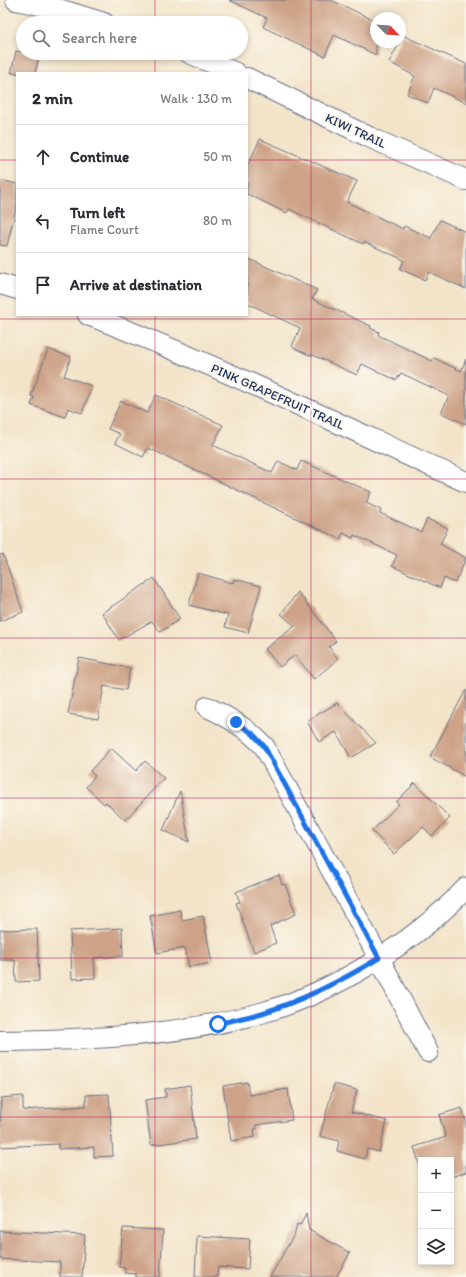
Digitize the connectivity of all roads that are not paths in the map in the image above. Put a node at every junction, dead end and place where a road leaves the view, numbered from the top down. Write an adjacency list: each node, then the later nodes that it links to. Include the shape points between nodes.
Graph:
1 (16, 0): 2 (street)
2 (81, 16)
3 (205, 60): 4 (street)
4 (234, 72)
5 (248, 78): 6 (street, KIWI TRAIL)
6 (466, 180)
7 (0, 284): 8 (street)
8 (16, 289)
9 (91, 316): 10 (street, PINK GRAPEFRUIT TRAIL, via 235,376)
10 (466, 482)
11 (207, 707): 13 (street, via 236,722 252,733 264,746)
12 (466, 888): 13 (street, via 429,922)
13 (379, 958): 14 (street, via 314,993 263,1013 218,1024 133,1034); 15 (street)
14 (0, 1041)
15 (428, 1052)

